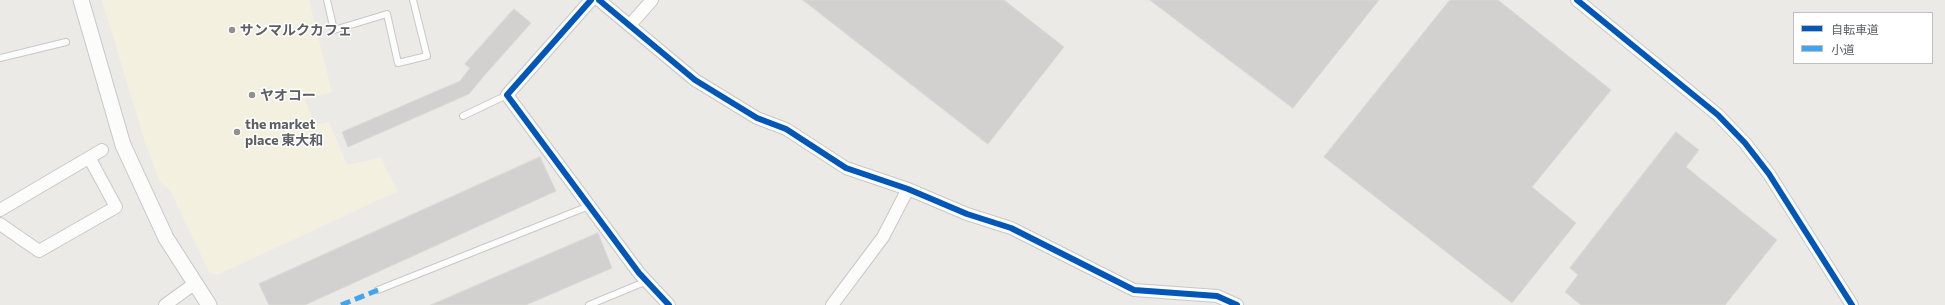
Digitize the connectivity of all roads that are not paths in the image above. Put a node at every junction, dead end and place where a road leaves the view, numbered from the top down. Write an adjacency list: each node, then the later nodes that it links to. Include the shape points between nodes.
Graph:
1 (81, 0): 20 (street, via 123,145 166,238)
2 (327, 0): 3 (lane, via 334,30 387,14 398,63 427,56)
3 (413, 0)
4 (592, 0): 11 (street)
5 (599, 0): 8 (street)
6 (652, 0): 8 (street)
7 (1577, 0): 28 (street, via 1718,115 1744,142 1769,174)
8 (630, 25): 15 (street, via 695,80 757,118 786,129 846,168)
9 (66, 42): 10 (lane)
10 (0, 58)
11 (507, 95): 12 (lane); 16 (street)
12 (463, 116)
13 (102, 150): 14 (street)
14 (90, 159): 17 (street); 18 (street, via 116,207 39,251)
15 (908, 189): 26 (street, via 883,237); 27 (street, via 967,214 1011,228 1134,290 1217,296)
16 (589, 206): 19 (street); 21 (lane)
17 (0, 210)
18 (0, 224)
19 (647, 281): 24 (lane); 25 (street)
20 (194, 284): 22 (street); 23 (street)
21 (378, 290)
22 (165, 305)
23 (209, 305)
24 (589, 305)
25 (669, 305)
26 (832, 305)
27 (1237, 305)
28 (1852, 305)

